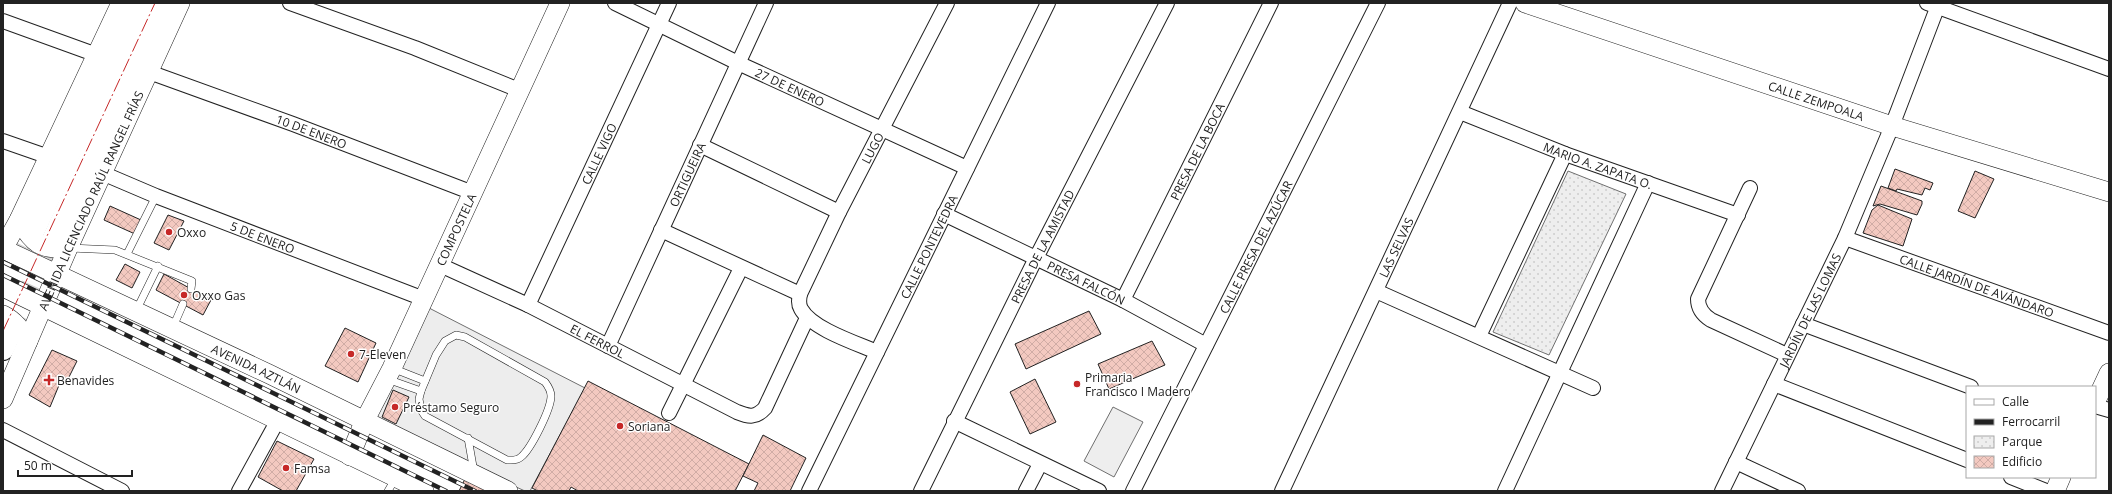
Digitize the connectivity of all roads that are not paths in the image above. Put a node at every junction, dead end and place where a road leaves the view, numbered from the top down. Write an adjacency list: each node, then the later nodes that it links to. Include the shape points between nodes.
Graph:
1 (121, 3): 20 (street)
2 (139, 3): 42 (main road)
3 (162, 3): 45 (main road)
4 (180, 3): 23 (street, AVENIDA LICENCIADO RAÚL RANGEL FRÍAS)
5 (290, 3): 24 (street, via 415,48)
6 (560, 3): 24 (street, COMPOSTELA)
7 (615, 3): 19 (street, 27 DE ENERO)
8 (669, 3): 19 (street, CALLE VIGO)
9 (766, 3): 21 (street, ORTIGUEIRA)
10 (947, 3): 27 (street, LUGO)
11 (1048, 3): 32 (street, CALLE PONTEVEDRA)
12 (1167, 3): 48 (street, PRESA DE LA AMISTAD)
13 (1271, 3): 58 (street, PRESA DE LA BOCA)
14 (1378, 3): 69 (street, CALLE PRESA DEL AZÚCAR)
15 (1510, 3): 25 (street, LAS SELVAS)
16 (1525, 3): 26 (street, CALLE ZEMPOALA)
17 (1934, 5): 22 (street); 26 (street, JARDÍN DE LAS LOMAS)
18 (3, 21): 20 (street)
19 (659, 24): 21 (street, 27 DE ENERO); 60 (street, CALLE VIGO)
20 (97, 55): 31 (street)
21 (738, 63): 27 (street, 27 DE ENERO); 29 (street, ORTIGUEIRA)
22 (2109, 69)
23 (149, 72): 33 (street, AVENIDA LICENCIADO RAÚL RANGEL FRÍAS); 37 (street, 10 DE ENERO)
24 (519, 90): 37 (street, COMPOSTELA)
25 (1460, 112): 30 (street, MARIO A. ZAPATA O.); 55 (street, LAS SELVAS)
26 (1892, 126): 36 (street, CALLE ZEMPOALA); 44 (street, JARDÍN DE LAS LOMAS)
27 (883, 128): 32 (street, 27 DE ENERO); 39 (street, LUGO)
28 (3, 141): 31 (street)
29 (700, 145): 39 (street); 43 (street, ORTIGUEIRA)
30 (1565, 154): 34 (street, MARIO A. ZAPATA O.); 68 (street)
31 (49, 157): 42 (street)
32 (967, 168): 40 (street, CALLE PONTEVEDRA)
33 (102, 173): 38 (street, 5 DE ENERO); 45 (street, AVENIDA LICENCIADO RAÚL RANGEL FRÍAS)
34 (1648, 183): 41 (street, MARIO A. ZAPATA O.); 75 (street)
35 (1750, 188): 41 (street)
36 (2109, 192)
37 (474, 193): 49 (street, COMPOSTELA)
38 (156, 196): 47 (lane); 57 (street, 5 DE ENERO)
39 (839, 212): 56 (street, LUGO)
40 (944, 214): 48 (street, PRESA FALCÓN); 71 (street, CALLE PONTEVEDRA)
41 (1738, 215): 72 (street, via 1698,299 1700,309 1711,320)
42 (26, 225): 45 (street, via 28,236 36,243 45,248); 46 (street)
43 (661, 230): 51 (street); 70 (street, ORTIGUEIRA)
44 (1845, 238): 64 (street, JARDÍN DE LAS LOMAS); 66 (street, CALLE JARDÍN DE AVÁNDARO)
45 (60, 244): 47 (lane); 52 (street, AVENIDA LICENCIADO RAÚL RANGEL FRÍAS)
46 (3, 249): 52 (street, AVENIDA AZTLÁN)
47 (127, 254): 50 (lane)
48 (1036, 258): 58 (street, PRESA FALCÓN); 88 (street, PRESA DE LA AMISTAD)
49 (440, 265): 57 (street, COMPOSTELA); 60 (street, EL FERROL)
50 (158, 266): 54 (lane, via 192,281); 62 (lane)
51 (741, 268): 56 (street); 77 (street)
52 (57, 275): 61 (street, AVENIDA LICENCIADO RAÚL RANGEL FRÍAS); 62 (street, AVENIDA AZTLÁN)
53 (3, 287): 61 (street)
54 (191, 288)
55 (1376, 291): 68 (street); 110 (street, LAS SELVAS)
56 (800, 294): 63 (street, via 799,305)
57 (424, 298): 74 (street, COMPOSTELA)
58 (1123, 300): 69 (street, PRESA FALCÓN)
59 (183, 304): 65 (lane)
60 (528, 305): 70 (street, EL FERROL)
61 (43, 307): 67 (street, AVENIDA LICENCIADO RAÚL RANGEL FRÍAS); 87 (street)
62 (136, 313): 65 (street, AVENIDA AZTLÁN)
63 (807, 318): 71 (street); 77 (street, EL FERROL, via 765,408 756,416 737,412)
64 (1803, 324): 72 (street, JARDÍN DE LAS LOMAS); 79 (street)
65 (172, 329): 89 (street, AVENIDA AZTLÁN)
66 (2109, 333)
67 (11, 335): 82 (street, AVENIDA LICENCIADO RAÚL RANGEL FRÍAS)
68 (1479, 336): 75 (street)
69 (1206, 345): 109 (street, CALLE PRESA DEL AZÚCAR)
70 (608, 346): 77 (street, EL FERROL)
71 (877, 352): 105 (street, CALLE PONTEVEDRA)
72 (1787, 355): 78 (street, JARDÍN DE LAS LOMAS)
73 (2109, 373): 83 (street)
74 (389, 374): 76 (lane); 81 (lane); 89 (street, COMPOSTELA)
75 (1561, 374): 80 (street); 111 (street)
76 (425, 381): 81 (lane); 91 (lane, via 444,341 456,335 465,337 545,382 551,396 546,412 518,460 506,460)
77 (683, 383): 86 (street)
78 (1774, 384): 93 (street); 94 (street, JARDÍN DE LAS LOMAS)
79 (1968, 386)
80 (1593, 388)
81 (421, 391): 91 (lane, via 419,399 425,416)
82 (3, 399)
83 (2096, 401)
84 (2096, 406): 85 (street)
85 (2109, 410)
86 (669, 413)
87 (278, 420): 92 (street); 102 (street)
88 (954, 421): 95 (street); 106 (street, PRESA DE LA AMISTAD)
89 (364, 422): 92 (street, COMPOSTELA); 96 (street, AVENIDA AZTLÁN)
90 (3, 430): 100 (street)
91 (468, 438): 96 (lane)
92 (350, 456): 99 (street)
93 (1966, 460)
94 (1736, 462): 112 (street, JARDÍN DE LAS LOMAS); 113 (street)
95 (1040, 464): 107 (street); 108 (street)
96 (475, 474): 104 (street, AVENIDA AZTLÁN)
97 (2014, 478): 114 (street)
98 (2060, 478): 115 (street)
99 (392, 484): 103 (street)
100 (100, 486): 101 (street)
101 (122, 491)
102 (239, 491)
103 (424, 491)
104 (508, 491)
105 (809, 491)
106 (920, 491)
107 (1026, 491)
108 (1099, 491)
109 (1133, 491)
110 (1282, 491)
111 (1505, 491)
112 (1722, 491)
113 (1798, 491)
114 (2046, 491)
115 (2054, 491)

